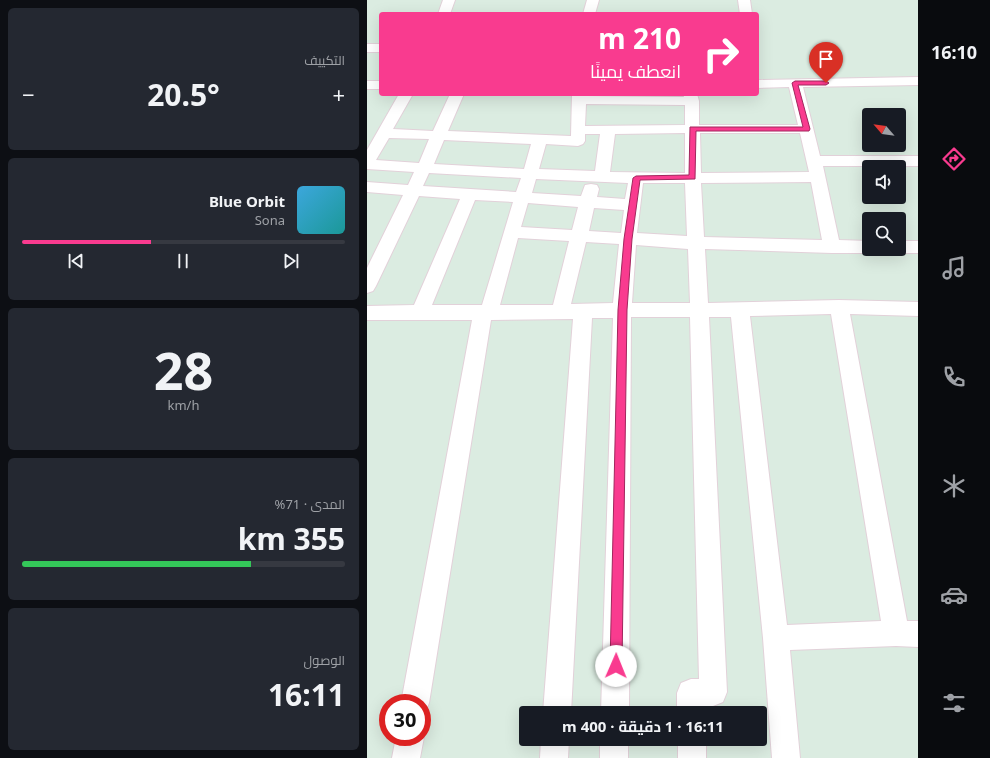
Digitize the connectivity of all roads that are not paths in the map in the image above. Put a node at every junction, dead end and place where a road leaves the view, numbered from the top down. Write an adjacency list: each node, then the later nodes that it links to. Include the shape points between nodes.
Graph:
1 (449, 0): 4 (street)
2 (593, 0): 5 (street)
3 (745, 0): 6 (street)
4 (445, 12)
5 (590, 12)
6 (746, 12)
7 (367, 48): 8 (street)
8 (379, 48)
9 (918, 81): 10 (street)
10 (795, 83): 11 (street); 19 (street)
11 (759, 84)
12 (379, 85): 13 (street)
13 (367, 86)
14 (405, 96): 22 (street)
15 (456, 96): 23 (street)
16 (579, 97): 17 (street); 20 (street)
17 (691, 98): 18 (street)
18 (692, 129): 19 (street); 21 (street); 31 (street)
19 (807, 129): 25 (street)
20 (579, 130): 21 (street); 24 (street, via 578,141)
21 (608, 130): 30 (street)
22 (384, 133): 23 (street); 27 (street)
23 (438, 135): 24 (street); 28 (street)
24 (540, 139): 29 (street)
25 (814, 161): 26 (street); 32 (street)
26 (918, 161)
27 (367, 163): 28 (street)
28 (424, 168): 29 (street); 35 (street)
29 (530, 174): 30 (street); 37 (street)
30 (599, 176): 33 (street); 38 (street)
31 (693, 177): 32 (street); 33 (street); 43 (street)
32 (818, 177): 44 (street)
33 (636, 178): 39 (street)
34 (367, 188): 35 (street)
35 (412, 191): 36 (street); 48 (street)
36 (469, 195): 37 (street); 57 (street)
37 (523, 198): 38 (street); 40 (street)
38 (588, 202): 39 (street); 41 (street)
39 (633, 205): 42 (street)
40 (511, 232): 41 (street); 54 (street)
41 (580, 236): 42 (street); 55 (street)
42 (628, 239): 43 (street); 51 (street)
43 (696, 243): 44 (street); 52 (street)
44 (833, 247): 45 (street)
45 (862, 247)
46 (906, 247): 47 (street)
47 (918, 247)
48 (367, 286)
49 (839, 308): 50 (street); 53 (street); 59 (street)
50 (918, 309)
51 (622, 310): 52 (street); 56 (street); 63 (street)
52 (699, 310): 53 (street); 64 (street, via 713,692 691,693)
53 (740, 310): 60 (street)
54 (486, 312): 55 (street); 57 (street); 61 (street)
55 (560, 312): 56 (street)
56 (583, 312): 62 (street)
57 (420, 313): 58 (street)
58 (367, 314)
59 (907, 634): 60 (street)
60 (776, 638): 73 (street)
61 (417, 694)
62 (557, 706)
63 (615, 706)
64 (691, 706)
65 (408, 746): 69 (street)
66 (555, 746): 70 (street)
67 (614, 746): 71 (street)
68 (692, 746): 72 (street)
69 (406, 758)
70 (554, 758)
71 (614, 758)
72 (692, 758)
73 (786, 758)

